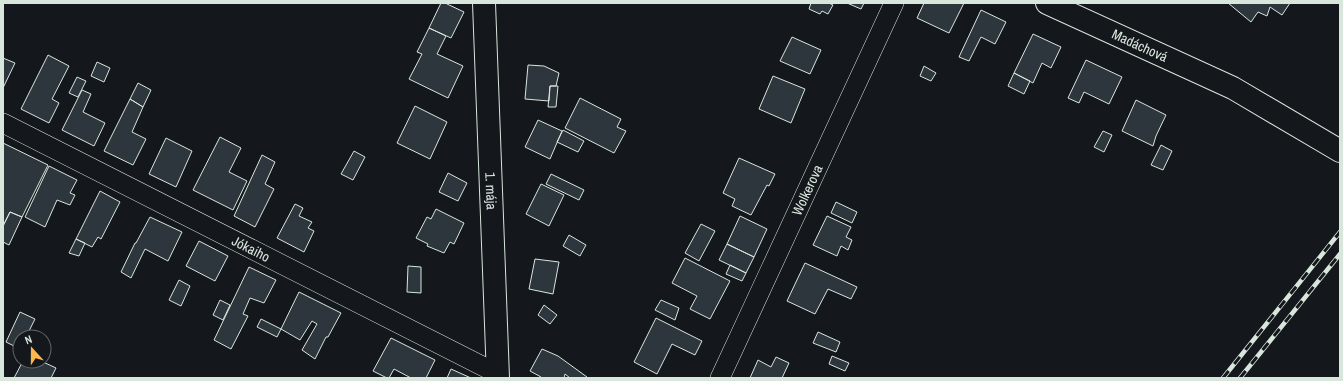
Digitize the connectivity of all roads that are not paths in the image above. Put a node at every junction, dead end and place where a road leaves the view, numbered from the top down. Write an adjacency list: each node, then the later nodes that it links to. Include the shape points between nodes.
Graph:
1 (484, 3): 6 (street, 1. mája)
2 (894, 3): 7 (street, Wolkerova)
3 (1047, 3): 5 (street, Madáchová, via 1233,88)
4 (3, 123): 6 (street, Jókaiho)
5 (1340, 151)
6 (498, 376)
7 (720, 378)

